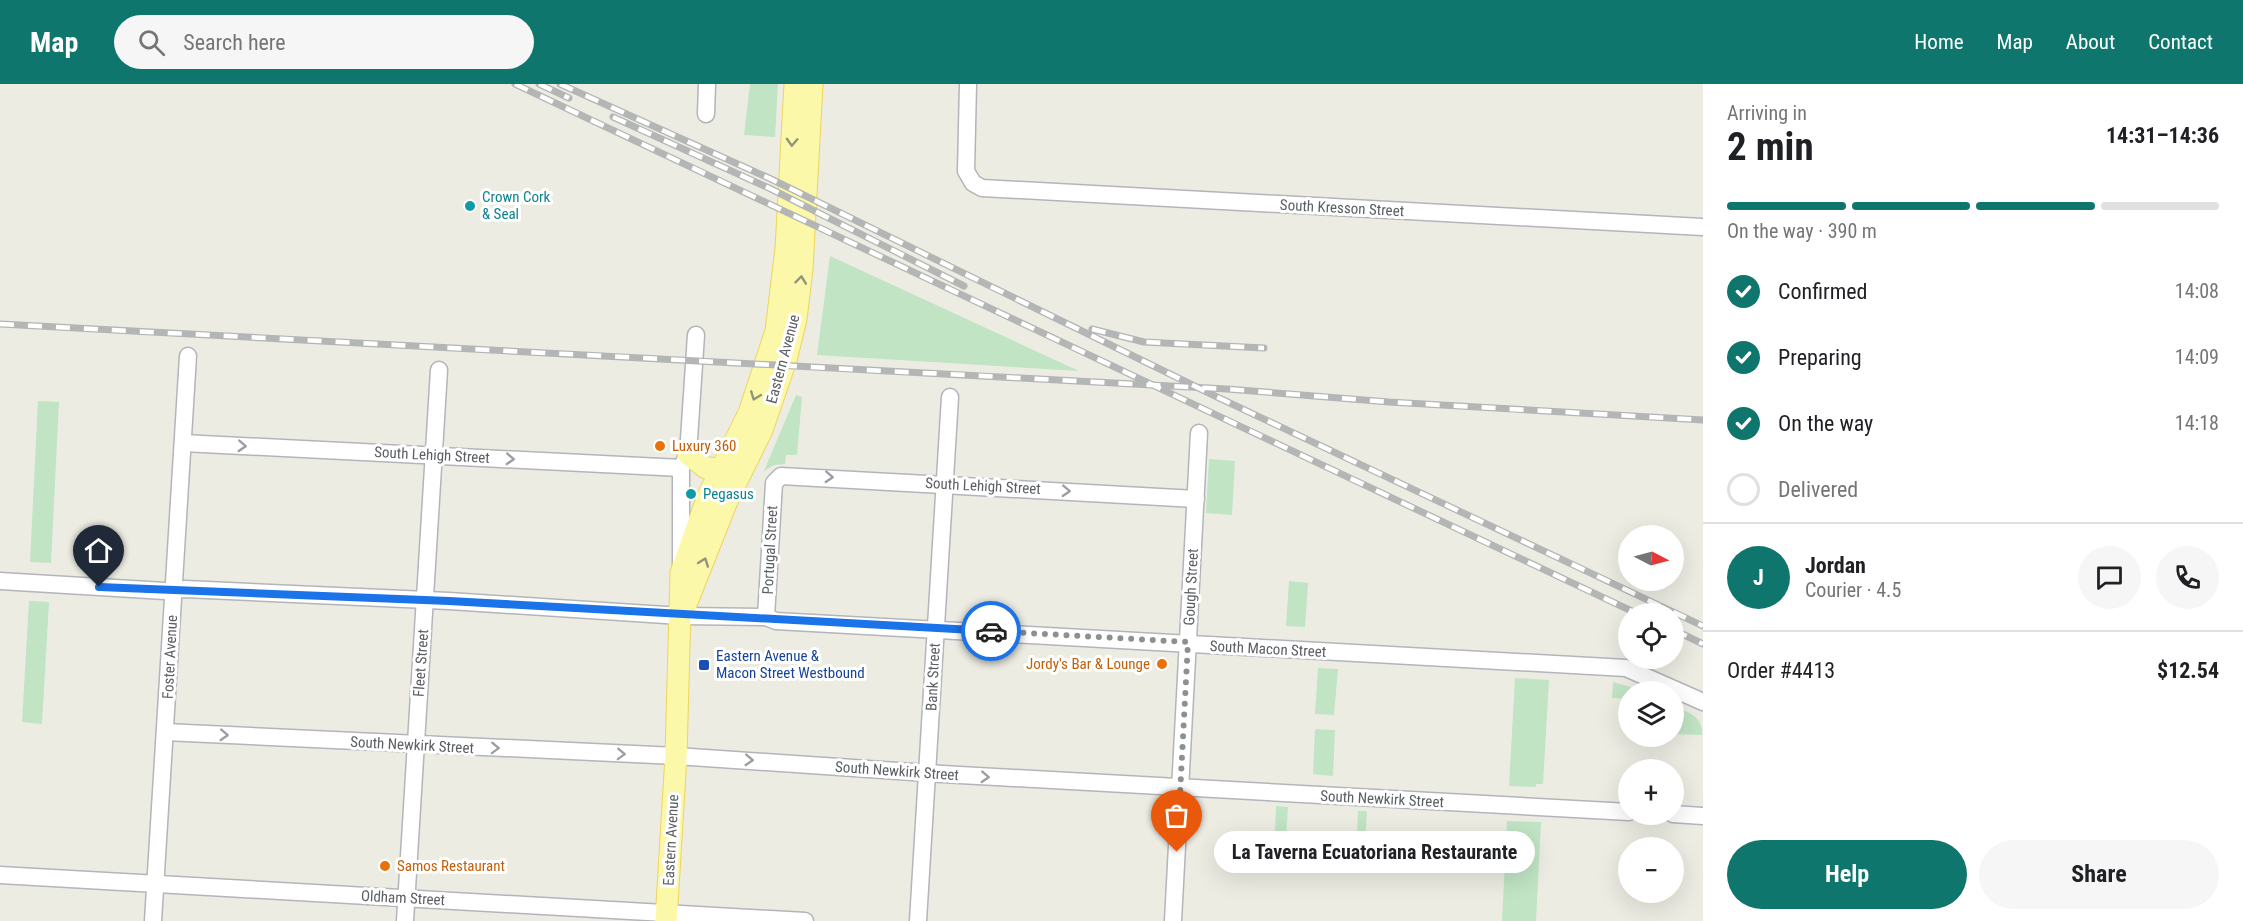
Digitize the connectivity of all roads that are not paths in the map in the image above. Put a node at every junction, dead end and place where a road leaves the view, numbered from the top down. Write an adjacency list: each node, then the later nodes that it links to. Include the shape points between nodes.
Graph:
1 (707, 84): 5 (street)
2 (795, 84): 15 (main road, Eastern Avenue, one-way to 15, via 786,249 776,331 749,413)
3 (812, 84): 23 (main road, Eastern Avenue, one-way to 3, via 727,501 762,430 786,360 802,269)
4 (968, 84): 6 (street, South Kresson Street, via 966,171 973,183 982,188)
5 (706, 114)
6 (1703, 227)
7 (696, 336): 14 (street, Eastern Avenue)
8 (188, 356): 12 (street, Foster Avenue)
9 (439, 370): 13 (street, Fleet Street)
10 (950, 397): 17 (street, Bank Street)
11 (1199, 433): 18 (street, Gough Street)
12 (183, 443): 13 (street, South Lehigh Street, one-way to 13); 21 (street, Foster Avenue)
13 (434, 455): 14 (street, South Lehigh Street, one-way to 14); 22 (street, Fleet Street)
14 (685, 461): 15 (main road); 19 (street, Eastern Avenue)
15 (722, 469): 19 (main road, Eastern Avenue, via 696,526)
16 (774, 483): 17 (street, South Lehigh Street, one-way to 17, via 781,476); 24 (street, Portugal Street)
17 (944, 484): 18 (street, South Lehigh Street, one-way to 18); 25 (street, Bank Street)
18 (1196, 499): 26 (street, Gough Street)
19 (681, 573): 23 (main road, Eastern Avenue)
20 (0, 581): 21 (street, South Macon Street)
21 (174, 590): 22 (street, South Macon Street); 28 (street, Foster Avenue)
22 (425, 600): 23 (street, South Macon Street); 29 (street, Fleet Street)
23 (681, 616): 24 (street, South Macon Street); 30 (main road, Eastern Avenue)
24 (766, 617): 25 (street, South Macon Street, via 776,621)
25 (936, 628): 26 (street, South Macon Street); 31 (street, Bank Street)
26 (1188, 642): 27 (street, South Macon Street, via 1626,668); 32 (street, Gough Street)
27 (1703, 702)
28 (165, 732): 29 (street, South Newkirk Street, one-way to 29); 37 (street, Foster Avenue)
29 (416, 745): 30 (street, South Newkirk Street, one-way to 30); 38 (street, Fleet Street)
30 (676, 756): 31 (street, South Newkirk Street, one-way to 31); 39 (main road, Eastern Avenue)
31 (927, 773): 32 (street, South Newkirk Street, one-way to 32); 43 (street, Bank Street)
32 (1180, 788): 33 (street, South Newkirk Street); 44 (street, Gough Street)
33 (1618, 811)
34 (1684, 815): 35 (street)
35 (1703, 816)
36 (0, 875): 37 (street, Oldham Street)
37 (154, 885): 38 (street, Oldham Street); 40 (street, Foster Avenue)
38 (406, 898): 39 (street, Oldham Street); 41 (street, Fleet Street)
39 (666, 918): 42 (street, Oldham Street)
40 (153, 921)
41 (405, 921)
42 (805, 921)
43 (918, 921)
44 (1173, 921)

